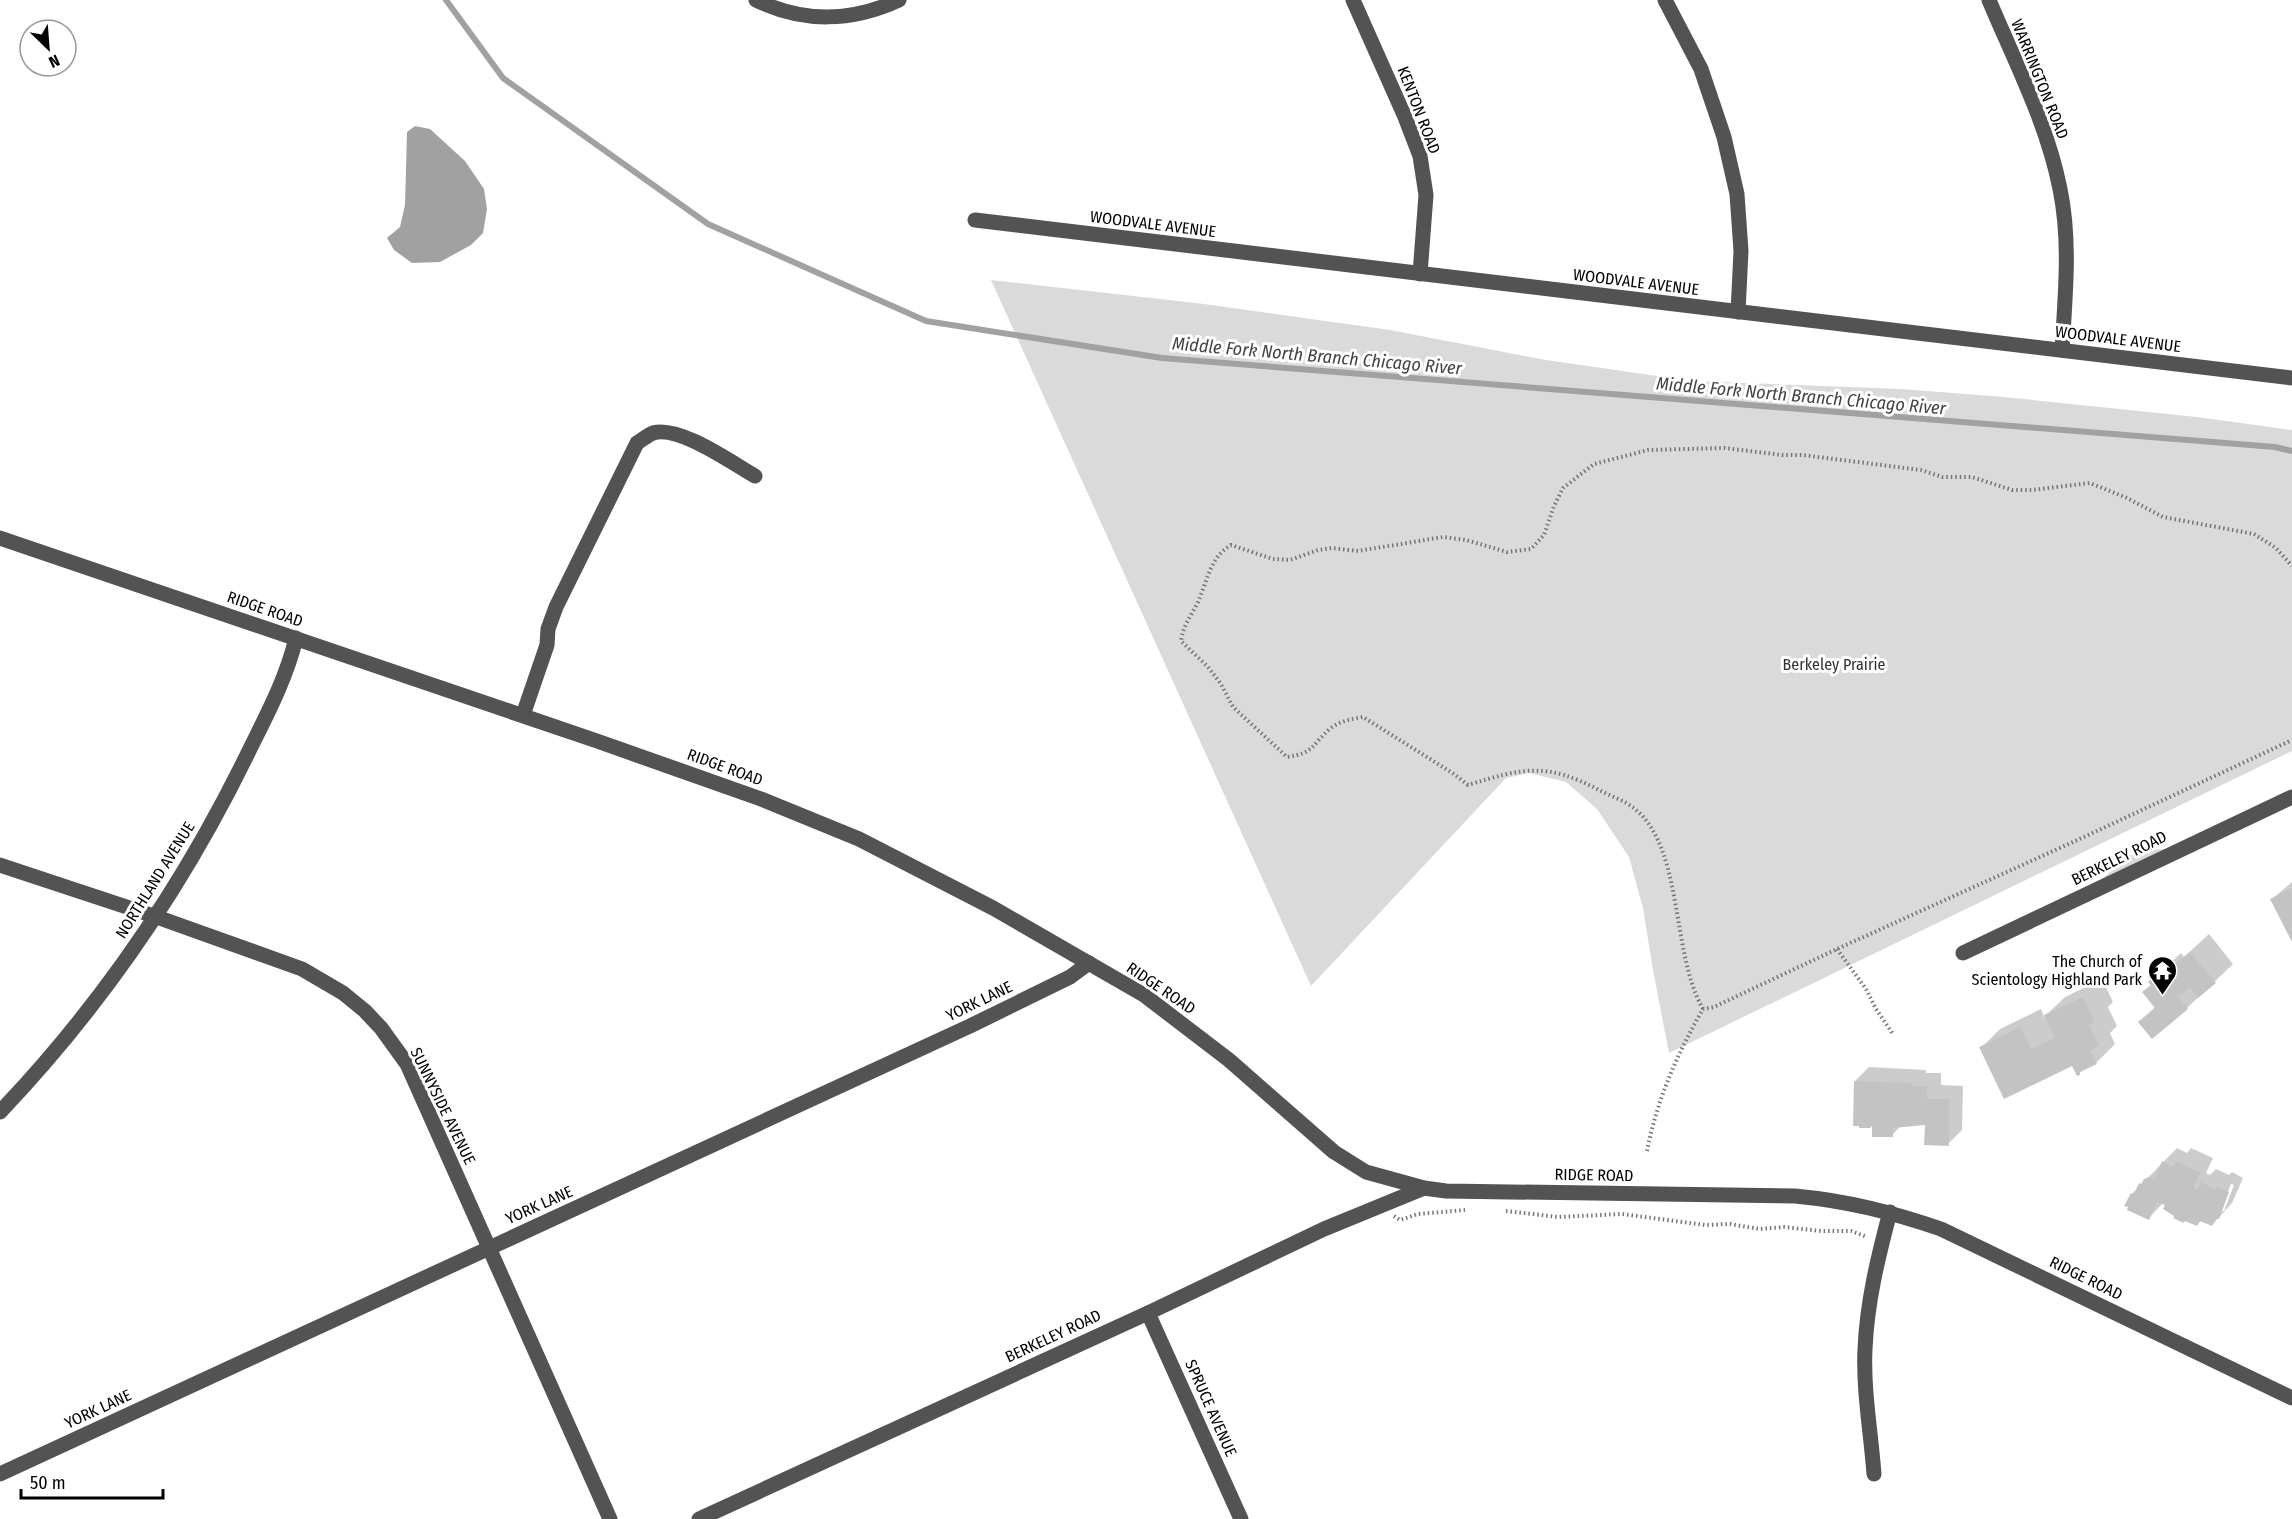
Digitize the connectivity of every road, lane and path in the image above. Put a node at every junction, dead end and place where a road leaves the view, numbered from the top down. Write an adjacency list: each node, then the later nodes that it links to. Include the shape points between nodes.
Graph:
1 (756, 0): 2 (street, via 796,15 826,18 857,15)
2 (899, 0)
3 (1353, 0): 7 (street, KENTON ROAD, via 1420,156 1426,195)
4 (1665, 0): 8 (street, via 1701,69 1724,137 1737,194 1741,251)
5 (1989, 0): 9 (street, WARRINGTON ROAD, via 2043,127 2060,190 2067,255)
6 (975, 220): 7 (street, WOODVALE AVENUE)
7 (1420, 274): 8 (street, WOODVALE AVENUE)
8 (1738, 312): 9 (street, WOODVALE AVENUE)
9 (2062, 350): 10 (street, WOODVALE AVENUE)
10 (2292, 378)
11 (755, 476): 15 (street, via 684,435 653,433 638,443 556,607)
12 (0, 538): 14 (street, RIDGE ROAD)
13 (2292, 566): 23 (path, via 2277,548 2254,534 2163,517 2090,483 2012,490 1972,477 1942,477 1921,470 1725,448 1648,450 1594,464 1563,488 1544,536 1531,549 1507,552 1443,537 1358,551 1318,550 1290,560 1273,559 1231,545 1224,549 1209,570 1181,641 1208,668 1246,720 1287,758 1304,755 1341,722 1363,717 1468,785 1504,774 1555,771 1634,807 1649,822 1662,845 1690,972)
14 (296, 639): 15 (street, RIDGE ROAD); 19 (street, NORTHLAND AVENUE, via 290,662 226,799 180,880)
15 (523, 715): 22 (street, RIDGE ROAD, via 750,795 859,839)
16 (2292, 740): 20 (path)
17 (2292, 797): 21 (street, BERKELEY ROAD)
18 (0, 865): 19 (street, SUNNYSIDE AVENUE)
19 (154, 916): 25 (street, NORTHLAND AVENUE, via 76,1026); 33 (street, SUNNYSIDE AVENUE, via 302,969 365,1011 407,1064)
20 (1837, 949): 23 (path); 24 (path)
21 (1963, 953)
22 (1089, 963): 27 (street, RIDGE ROAD, via 1144,995 1194,1031 1334,1152 1366,1172); 33 (street, YORK LANE, via 1070,977 970,1026)
23 (1703, 1009): 26 (path, via 1666,1083)
24 (1893, 1034)
25 (0, 1112)
26 (1647, 1151)
27 (1424, 1188): 28 (street, BERKELEY ROAD); 31 (street, RIDGE ROAD, via 1795,1196 1838,1200)
28 (1380, 1206): 29 (path, via 1400,1220 1418,1214); 34 (street, BERKELEY ROAD)
29 (1467, 1210)
30 (1497, 1210): 32 (path, via 1558,1217 1622,1214 1705,1225 1851,1231)
31 (1890, 1212): 32 (street); 35 (street, RIDGE ROAD, via 1952,1234)
32 (1882, 1241): 37 (street, via 1865,1348)
33 (489, 1248): 36 (street, YORK LANE); 38 (street, SUNNYSIDE AVENUE)
34 (1148, 1312): 39 (street, BERKELEY ROAD); 40 (street, SPRUCE AVENUE)
35 (2292, 1398)
36 (0, 1474)
37 (1874, 1474)
38 (610, 1519)
39 (699, 1519)
40 (1241, 1519)

